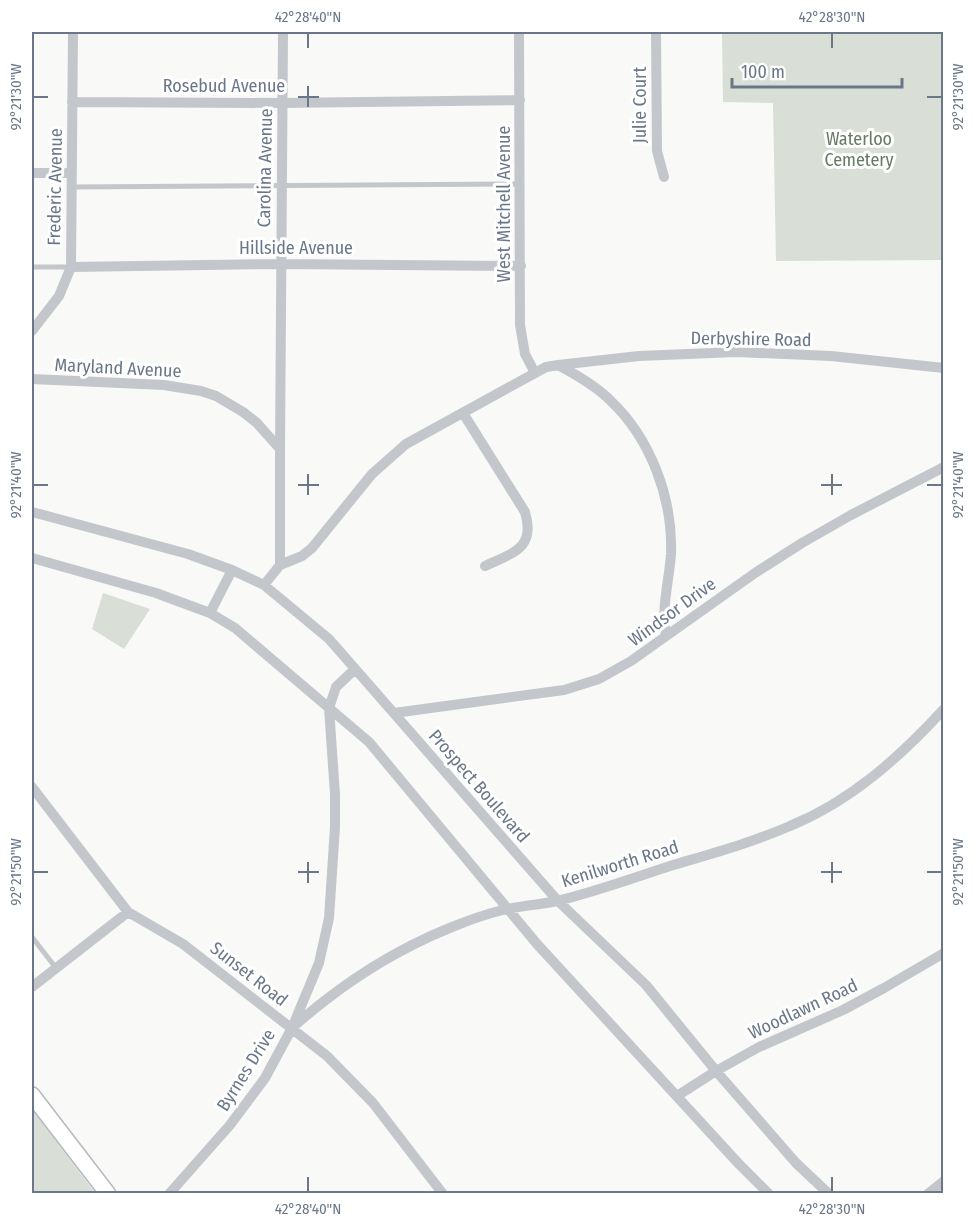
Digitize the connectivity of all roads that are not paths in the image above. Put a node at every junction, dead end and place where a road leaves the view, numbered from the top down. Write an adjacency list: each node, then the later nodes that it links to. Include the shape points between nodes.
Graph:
1 (73, 32): 6 (street, Frederic Avenue)
2 (283, 32): 7 (street, Carolina Avenue)
3 (519, 32): 5 (street, West Mitchell Avenue)
4 (656, 32): 10 (street, Julie Court, via 657,151)
5 (520, 99): 7 (street, Rosebud Avenue); 11 (street, West Mitchell Avenue)
6 (72, 102): 7 (street, Rosebud Avenue); 9 (street, Frederic Avenue)
7 (282, 103): 12 (street, Carolina Avenue)
8 (32, 173): 9 (street)
9 (70, 173): 13 (street, Frederic Avenue)
10 (664, 177)
11 (520, 184): 12 (lane); 15 (street, West Mitchell Avenue)
12 (281, 186): 13 (lane); 14 (street, Carolina Avenue)
13 (70, 187): 17 (street, Frederic Avenue)
14 (280, 264): 15 (street, Hillside Avenue); 17 (street, Hillside Avenue); 24 (street, Carolina Avenue)
15 (521, 266): 21 (street, West Mitchell Avenue, via 522,340)
16 (32, 267): 17 (lane)
17 (70, 267): 18 (street, Frederic Avenue, via 59,296)
18 (32, 331)
19 (558, 365): 20 (street, Derbyshire Road, via 639,356 736,352 831,356); 21 (street, Derbyshire Road); 33 (street, via 587,381 625,415 657,472 670,532 663,606)
20 (944, 368)
21 (535, 373): 23 (street)
22 (32, 379): 24 (street, Maryland Avenue, via 164,385 201,391 243,412)
23 (463, 413): 28 (street, via 406,444 386,460 312,548); 29 (street, via 525,512 528,523 524,544)
24 (280, 449): 28 (street)
25 (944, 467): 33 (street, Windsor Drive, via 802,543)
26 (32, 512): 30 (street, Prospect Boulevard, via 188,554)
27 (32, 558): 32 (street, via 156,593)
28 (280, 566): 31 (street)
29 (485, 566)
30 (232, 570): 31 (street, Prospect Boulevard); 32 (street)
31 (264, 585): 34 (street, Prospect Boulevard, via 329,639)
32 (210, 614): 35 (street, via 235,628)
33 (666, 636): 37 (street, Windsor Drive, via 616,671 582,685)
34 (355, 669): 35 (street, Byrnes Drive, via 336,687); 37 (street, Prospect Boulevard)
35 (329, 708): 40 (street, via 369,742); 46 (street, Byrnes Drive, via 335,794 329,918 319,963)
36 (944, 708): 39 (street, Kenilworth Road, via 888,765 818,813 766,836)
37 (394, 713): 39 (street, Prospect Boulevard)
38 (32, 787): 41 (street, Sunset Road)
39 (558, 901): 40 (street, Kenilworth Road); 47 (street, Prospect Boulevard, via 646,985)
40 (508, 909): 46 (street, Kenilworth Road, via 454,926 396,953 341,987); 49 (street)
41 (128, 912): 44 (street); 46 (street, Sunset Road, via 183,944)
42 (32, 937): 44 (lane)
43 (944, 953): 47 (street, Woodlawn Road, via 843,1010 759,1047)
44 (56, 968): 45 (street)
45 (32, 987)
46 (292, 1028): 52 (street, Byrnes Drive, via 248,1102); 53 (street, Sunset Road, via 373,1102)
47 (716, 1071): 49 (street, Woodlawn Road); 55 (street, Prospect Boulevard)
48 (32, 1095): 51 (main road)
49 (677, 1096): 54 (street)
50 (944, 1182): 56 (street)
51 (108, 1194)
52 (170, 1194)
53 (443, 1194)
54 (769, 1194)
55 (829, 1194)
56 (928, 1194)

